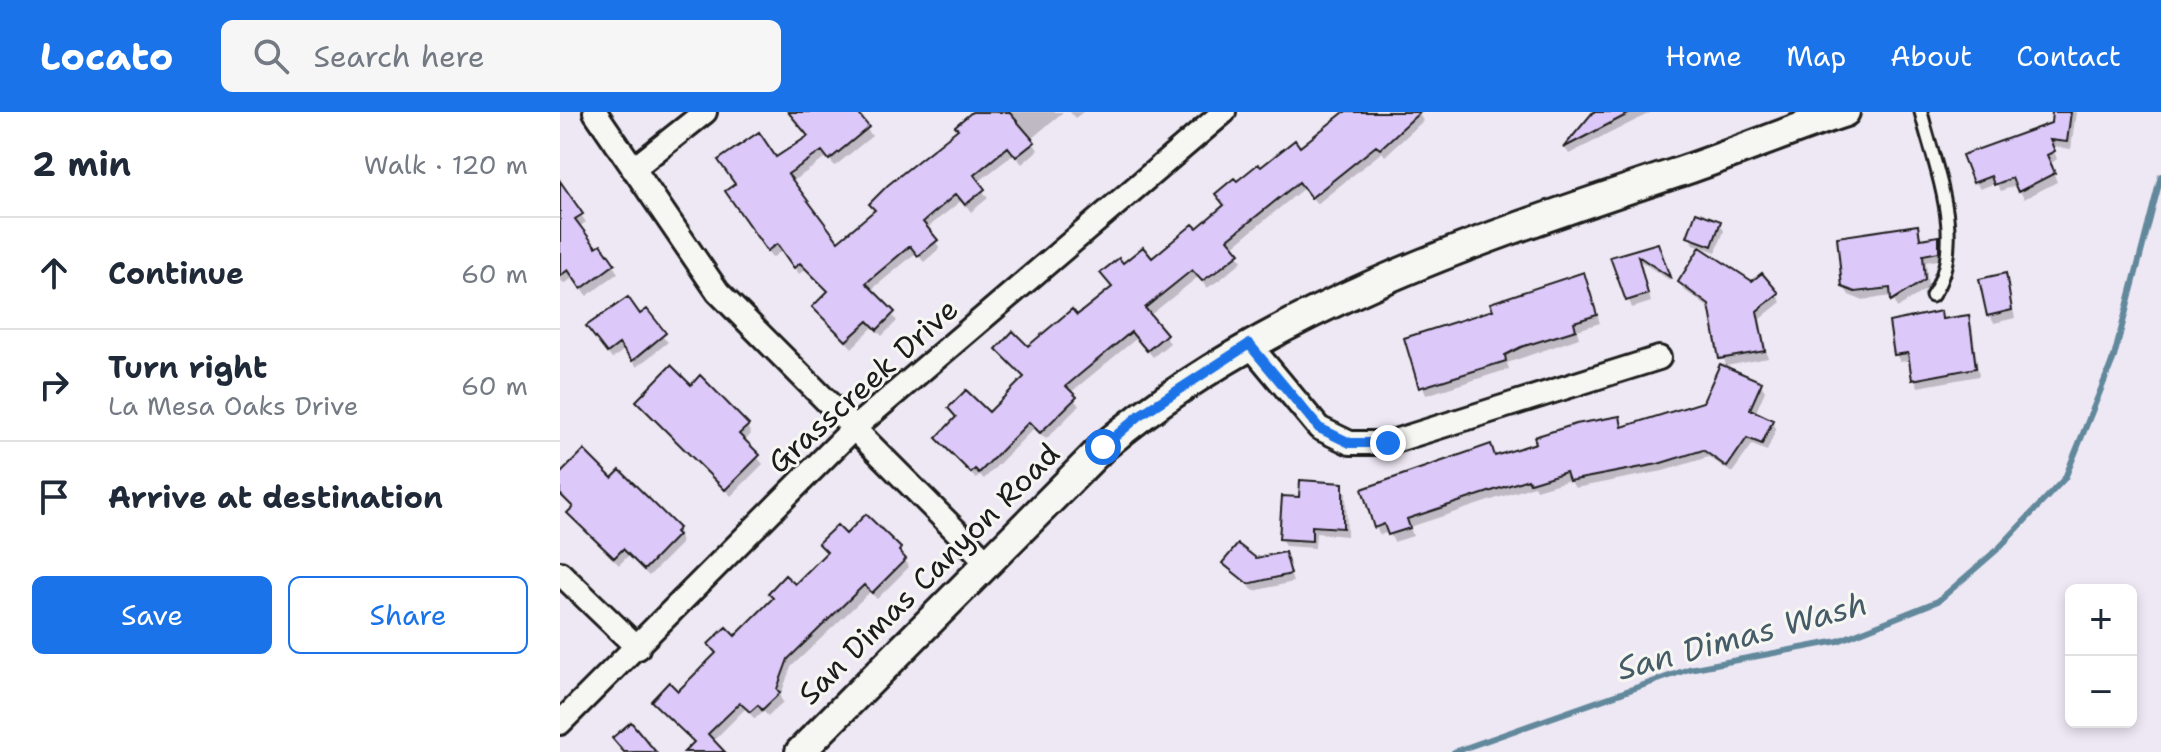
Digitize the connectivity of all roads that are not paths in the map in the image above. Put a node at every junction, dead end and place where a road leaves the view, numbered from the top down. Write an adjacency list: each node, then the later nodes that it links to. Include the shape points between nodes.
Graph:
1 (595, 112): 6 (street)
2 (705, 112): 6 (street)
3 (1224, 112): 10 (street, Grasscreek Drive)
4 (1845, 112): 8 (street, San Dimas Canyon Road, via 1492,236)
5 (1921, 112): 7 (lane, via 1948,227 1949,260)
6 (633, 169): 10 (street, via 718,292)
7 (1932, 296)
8 (1249, 344): 9 (street, via 1319,428 1350,443 1388,443); 11 (street, San Dimas Canyon Road, via 1140,415)
9 (1659, 358)
10 (852, 430): 11 (street); 13 (street, Grasscreek Drive)
11 (988, 563): 15 (street, San Dimas Canyon Road)
12 (560, 573): 13 (street)
13 (638, 648): 14 (street, Grasscreek Drive)
14 (560, 723)
15 (800, 752)

